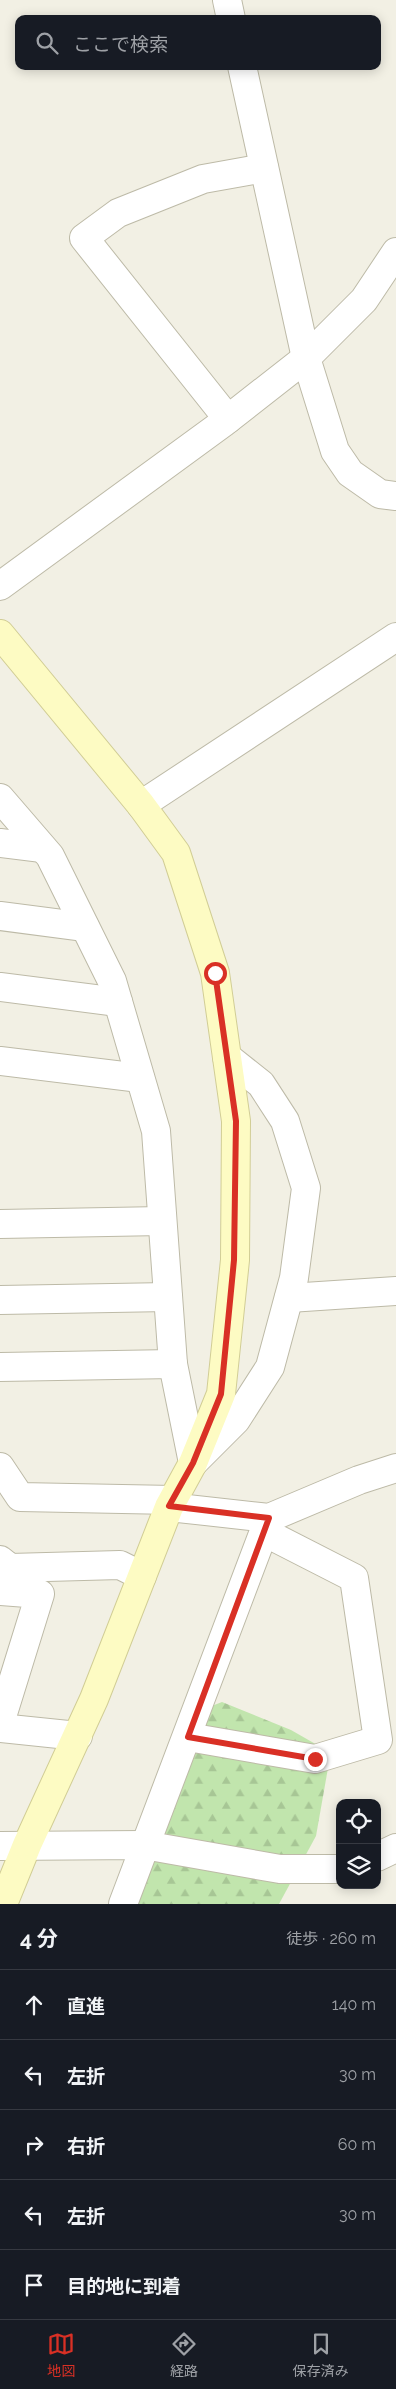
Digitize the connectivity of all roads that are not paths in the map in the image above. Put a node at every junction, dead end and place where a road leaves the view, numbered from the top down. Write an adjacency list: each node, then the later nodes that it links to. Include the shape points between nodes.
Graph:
1 (227, 0): 2 (street)
2 (230, 15)
3 (243, 70): 4 (street)
4 (264, 168): 6 (street); 7 (street, via 203,179 118,213 84,238)
5 (396, 252): 6 (street, via 364,300)
6 (306, 358): 7 (street); 8 (street, via 335,451 350,473 380,494)
7 (228, 419): 9 (street)
8 (396, 496)
9 (0, 586)
10 (396, 636): 13 (street)
11 (4, 647): 13 (street)
12 (0, 798): 15 (street)
13 (141, 805): 20 (street, via 176,853 215,973)
14 (0, 843): 15 (street)
15 (42, 848): 17 (street, via 50,856)
16 (0, 916): 17 (street)
17 (85, 927): 19 (street, via 112,981)
18 (0, 987): 19 (street)
19 (118, 1002): 22 (street)
20 (226, 1057): 27 (street, via 261,1084 285,1121 306,1188); 31 (street, via 236,1121 234,1260 221,1394)
21 (0, 1061): 22 (street)
22 (140, 1078): 23 (street, via 156,1130)
23 (162, 1220): 24 (street); 26 (street)
24 (0, 1224)
25 (396, 1291): 27 (street)
26 (168, 1297): 28 (street); 29 (street)
27 (289, 1298): 31 (street, via 270,1367 236,1420)
28 (0, 1300)
29 (173, 1364): 30 (street); 31 (street)
30 (0, 1367)
31 (193, 1463): 34 (street)
32 (0, 1467): 34 (street, via 20,1497)
33 (396, 1468): 35 (street, via 358,1480)
34 (171, 1503): 35 (street); 37 (street)
35 (267, 1525): 42 (street); 42 (street, via 354,1578 378,1740 315,1759)
36 (0, 1560): 37 (street, via 10,1568 120,1565)
37 (142, 1576): 41 (street)
38 (0, 1591): 39 (street, via 40,1594)
39 (0, 1723)
40 (0, 1728): 41 (street)
41 (78, 1736): 44 (street)
42 (188, 1737): 43 (street)
43 (144, 1844): 44 (street); 48 (street, via 280,1869); 50 (street)
44 (27, 1845): 45 (street); 49 (street)
45 (0, 1846)
46 (396, 1848): 47 (street)
47 (381, 1855)
48 (336, 1869)
49 (3, 1904)
50 (123, 1904)

